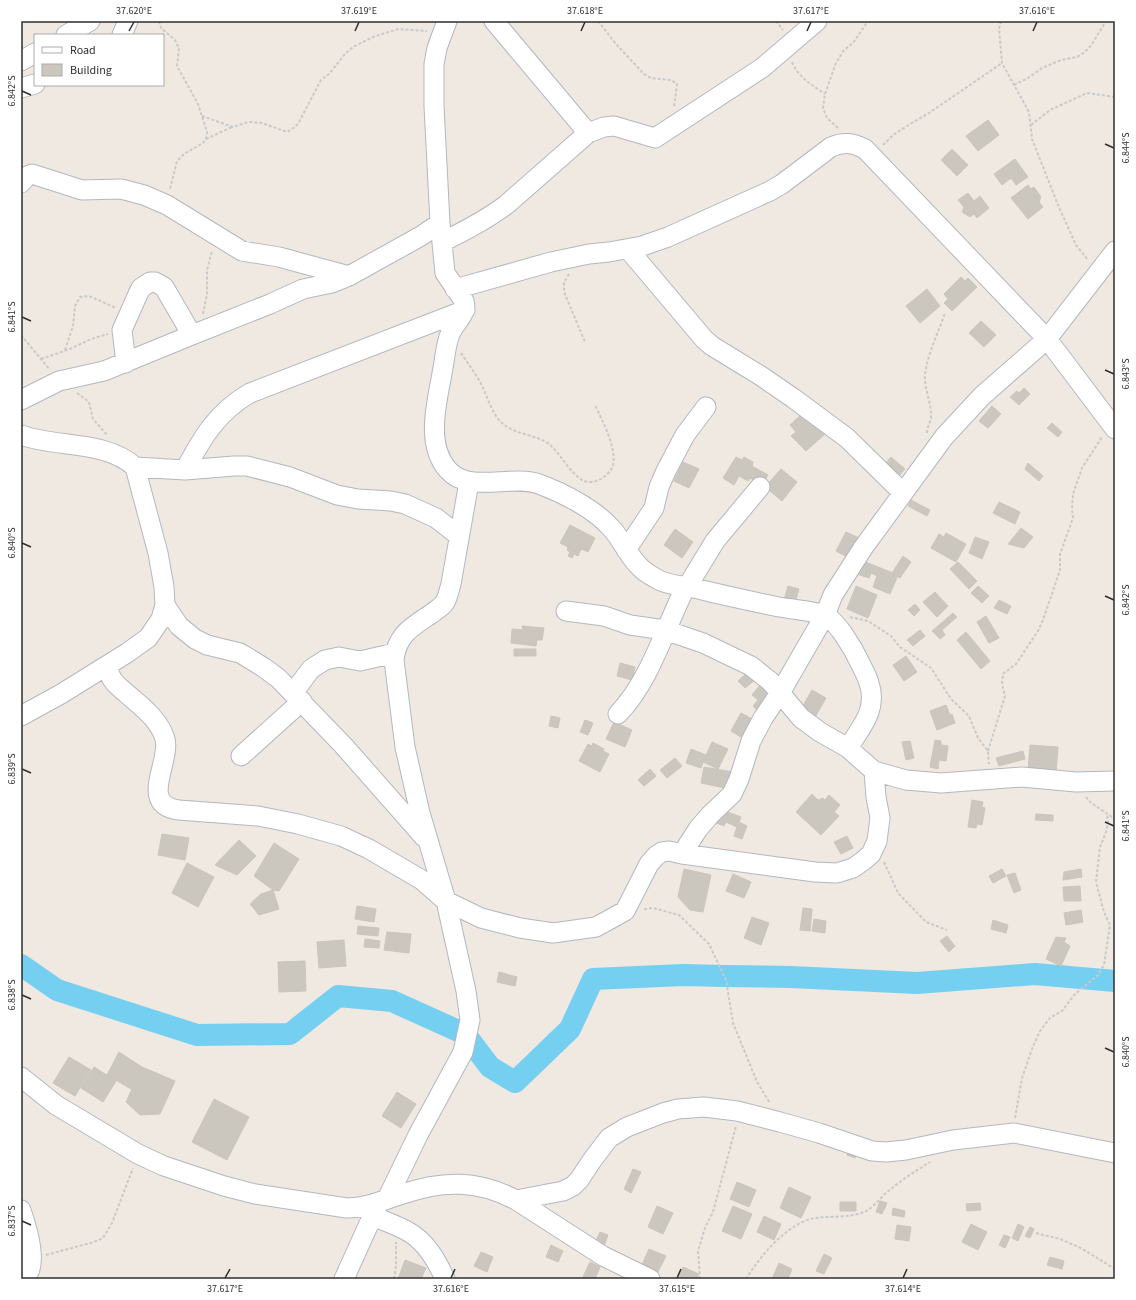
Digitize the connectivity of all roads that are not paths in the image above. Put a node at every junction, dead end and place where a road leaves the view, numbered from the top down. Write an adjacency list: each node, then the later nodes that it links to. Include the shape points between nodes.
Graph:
1 (90, 21): 6 (street)
2 (128, 21): 7 (street)
3 (494, 21): 12 (street)
4 (817, 21): 12 (street, via 762,68 655,138 614,126)
5 (444, 27): 14 (street, via 437,48 434,71)
6 (68, 34)
7 (122, 34)
8 (34, 54): 9 (street)
9 (21, 61)
10 (34, 84): 11 (street)
11 (21, 88)
12 (588, 133): 15 (street, via 493,215)
13 (21, 183): 18 (street, via 32,174 82,190 121,189 144,195 167,205 242,251 279,257)
14 (440, 223): 15 (street); 18 (street)
15 (442, 242): 19 (street, via 445,273)
16 (628, 249): 19 (street, via 551,262); 22 (street, via 668,237 770,191 831,147 848,142 872,155); 32 (street, via 708,343 793,398 847,438)
17 (1115, 251): 22 (street)
18 (349, 276): 21 (street, via 332,283 303,289)
19 (455, 289): 20 (street, via 464,301)
20 (465, 310): 29 (street, via 244,396 219,417 200,442); 30 (street, via 449,336 435,410 435,441 448,470)
21 (195, 334): 23 (street); 23 (street, via 164,287 150,282 142,288 126,322)
22 (1047, 339): 26 (street); 32 (street, via 982,396 944,437)
23 (126, 363): 24 (street, via 104,371 59,381)
24 (21, 400)
25 (706, 407): 34 (street, via 685,435 661,482 654,508)
26 (1114, 427)
27 (21, 435): 28 (street, via 118,455)
28 (135, 467): 29 (street); 36 (street, via 158,552)
29 (185, 470): 33 (street, via 234,466 259,468 337,495 405,504 436,518)
30 (469, 482): 33 (street); 34 (street, via 518,481 551,489 606,522)
31 (760, 487): 35 (street, via 715,541)
32 (903, 493): 38 (street, via 833,595)
33 (459, 536): 42 (street, via 445,603 402,636)
34 (626, 550): 35 (street, via 640,568 658,580)
35 (686, 586): 38 (street); 40 (street)
36 (165, 605): 39 (street); 41 (street, via 160,623)
37 (566, 611): 40 (street, via 604,616 630,625)
38 (827, 617): 44 (street); 48 (street, via 853,649 869,683 872,700 870,711)
39 (179, 626): 41 (street); 45 (street, via 207,645 240,653 249,658 278,678)
40 (665, 630): 44 (street, via 703,643 751,666 772,682); 46 (street, via 637,690)
41 (148, 638): 43 (street)
42 (395, 653): 45 (street, via 360,661 339,657 325,660 311,669); 52 (street, via 405,747)
43 (106, 667): 47 (street); 54 (street, via 116,684 154,720 165,739 166,751 158,791 161,801 168,807 258,816 341,836 365,846 422,880)
44 (780, 693): 48 (street, via 801,718); 53 (street, via 751,741 732,794 698,829)
45 (297, 697): 49 (street); 52 (street, via 343,744)
46 (618, 714)
47 (21, 716)
48 (848, 748): 50 (street)
49 (241, 756)
50 (874, 771): 51 (street, via 906,780 941,783 1022,777 1076,782); 53 (street, via 880,818 877,841 871,854 853,868 837,872 815,872)
51 (1115, 781)
52 (428, 841): 54 (street)
53 (682, 854): 54 (street, via 669,851 656,856 649,864 625,911 596,927 553,934 481,918)
54 (446, 901): 58 (street, via 470,1020 463,1052)
55 (21, 1077): 58 (street, via 56,1105 138,1154 191,1176 255,1194 346,1208)
56 (1115, 1153): 57 (street, via 1014,1133 953,1140 906,1150 872,1151 780,1122 704,1107 678,1110 627,1128 609,1138 573,1186 563,1191)
57 (516, 1200): 58 (street, via 488,1188 459,1184 415,1190); 63 (street, via 603,1256)
58 (379, 1206): 61 (street); 62 (street, via 393,1225 412,1233 426,1247 438,1262)
59 (21, 1210): 60 (street, via 27,1229 31,1261 29,1272)
60 (23, 1279)
61 (344, 1279)
62 (445, 1279)
63 (650, 1279)

